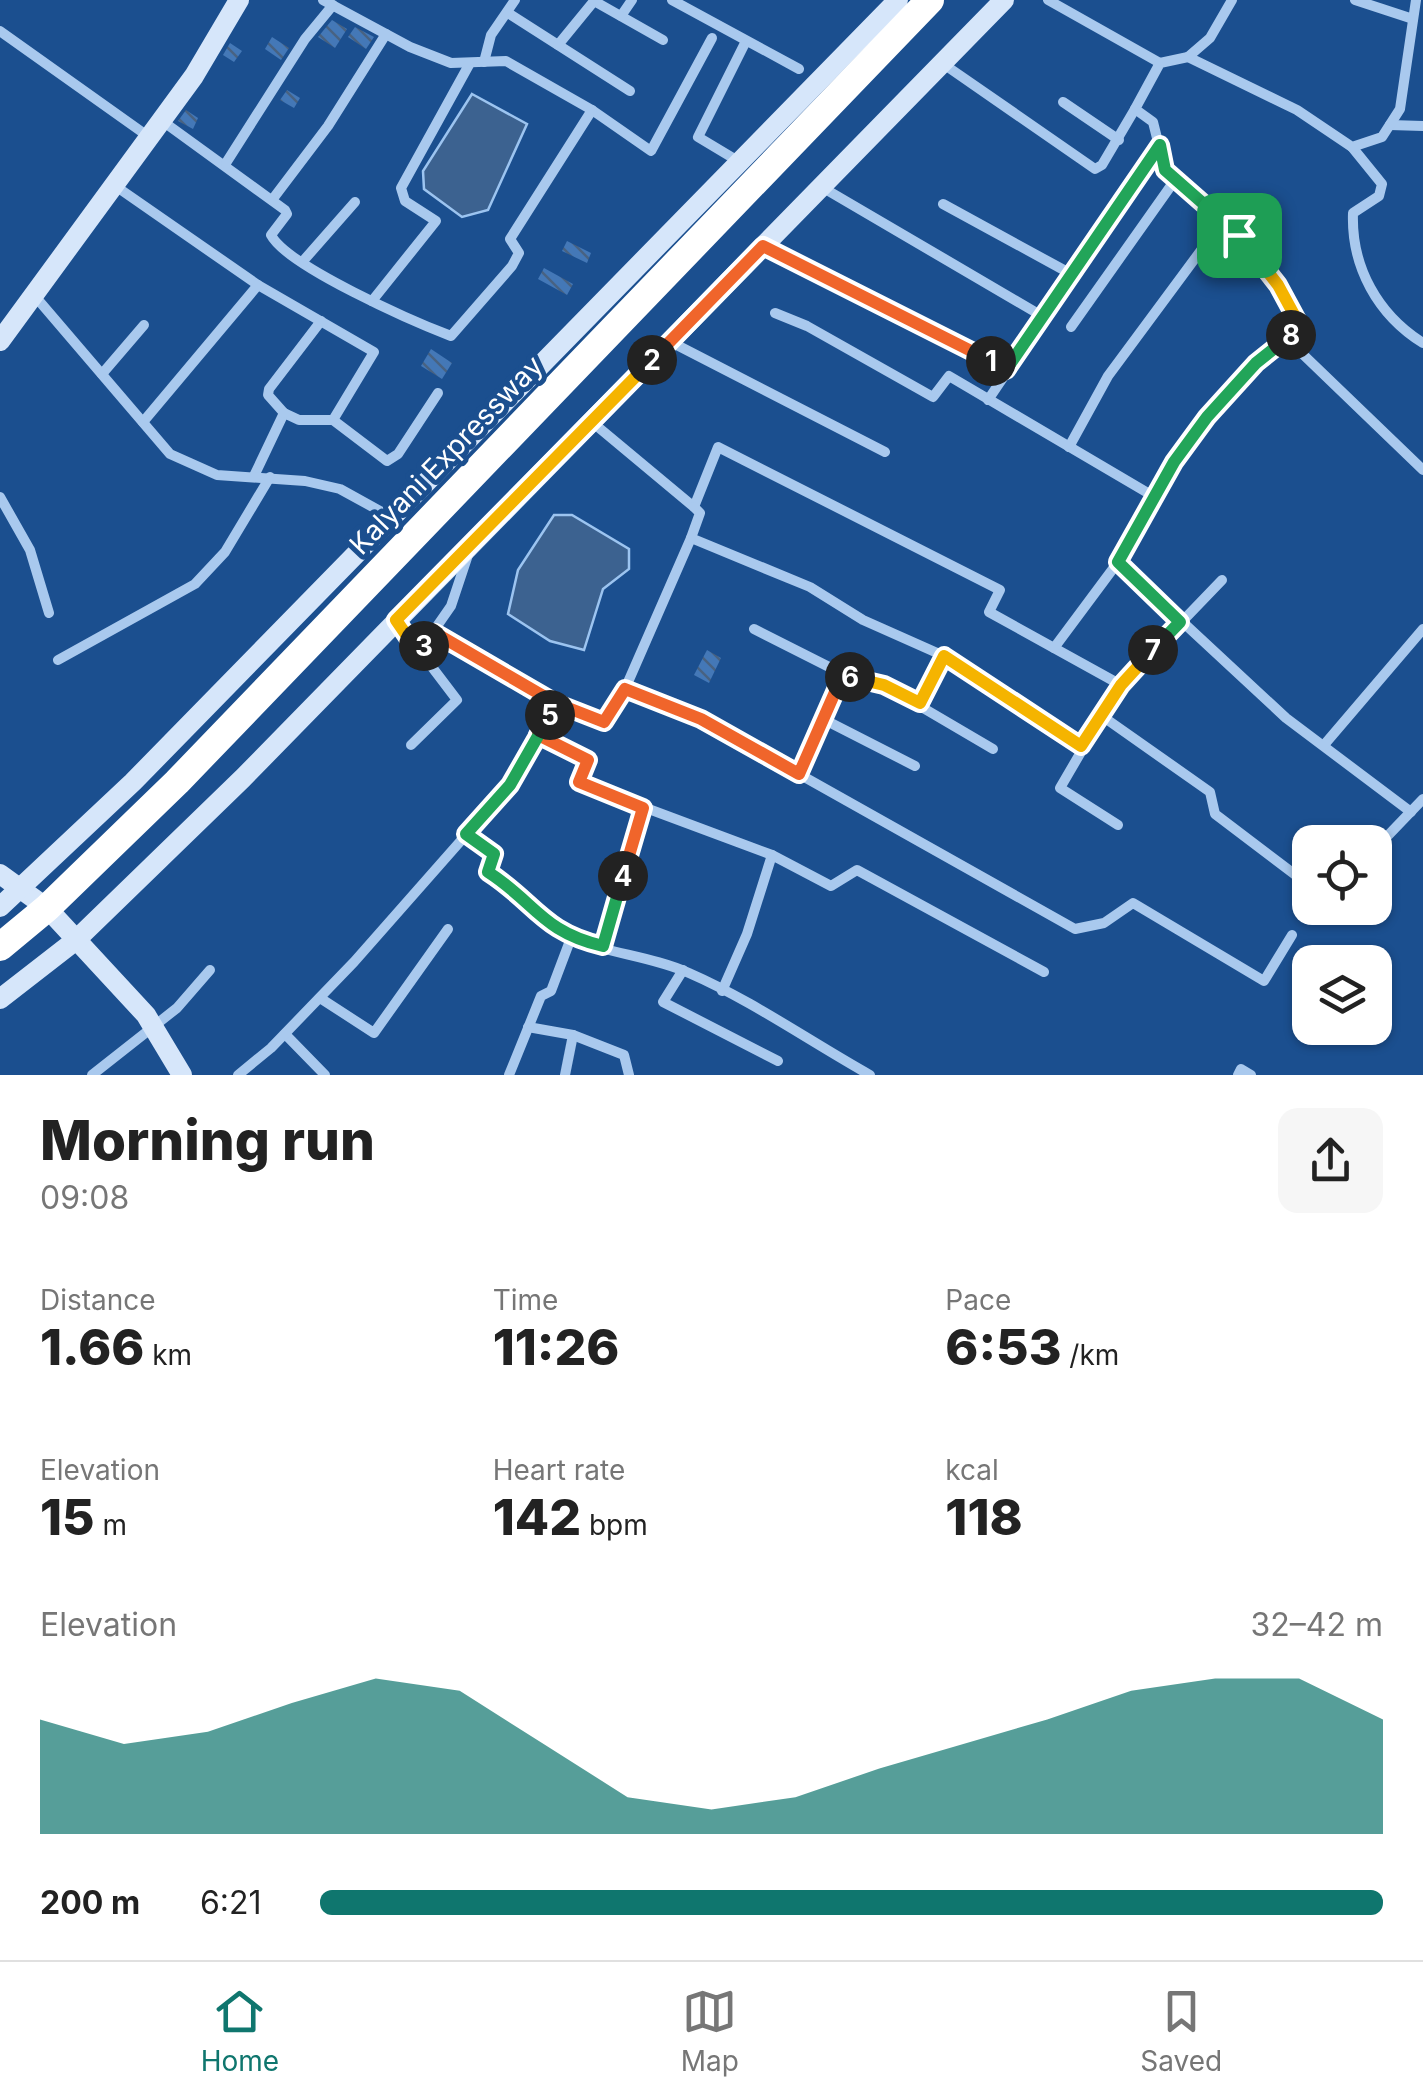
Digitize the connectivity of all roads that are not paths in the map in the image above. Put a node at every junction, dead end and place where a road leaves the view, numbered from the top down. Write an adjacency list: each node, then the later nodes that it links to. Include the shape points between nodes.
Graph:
1 (515, 0): 13 (street)
2 (632, 0): 14 (street)
3 (672, 0): 20 (street)
4 (898, 0): 38 (street)
5 (930, 0): 118 (highway, Kalyani Expressway, via 177,782)
6 (1004, 0): 24 (street)
7 (1048, 0): 26 (street)
8 (1232, 0): 22 (street, via 1210,38)
9 (1354, 0): 15 (street)
10 (1416, 0): 15 (street)
11 (328, 2): 17 (street); 39 (street)
12 (232, 3): 34 (street)
13 (508, 13): 21 (street); 23 (street, via 491,34)
14 (620, 16): 19 (street); 21 (street, via 594,2)
15 (1413, 19): 32 (street, via 1400,109)
16 (0, 31): 34 (street)
17 (386, 34): 25 (street, via 450,63); 43 (street)
18 (712, 38): 30 (street, via 651,150)
19 (663, 40)
20 (745, 43): 27 (street); 38 (street, via 698,137)
21 (558, 45): 28 (street)
22 (1188, 56): 26 (street); 37 (street, via 1298,110)
23 (484, 62): 25 (street); 30 (street, via 506,61)
24 (940, 62): 35 (street, via 1095,169); 42 (street)
25 (470, 63): 52 (street, via 401,188 405,201 436,220)
26 (1160, 63): 31 (street)
27 (799, 69)
28 (630, 91)
29 (1063, 102): 35 (street)
30 (592, 110): 52 (street, via 510,239 519,253 512,266 451,336)
31 (1134, 110): 35 (street); 36 (street, via 1153,122)
32 (1390, 125): 33 (street); 37 (street, via 1382,136)
33 (1423, 126)
34 (155, 128): 39 (street); 41 (street)
35 (1119, 140)
36 (1160, 145): 40 (street, via 1165,170); 49 (street)
37 (1352, 147): 61 (street, via 1382,184 1379,196 1353,213 1369,292)
38 (738, 161): 78 (street)
39 (226, 164): 43 (street)
40 (1175, 180): 46 (street); 57 (street)
41 (113, 184): 50 (street); 51 (street)
42 (820, 186): 47 (street); 54 (street)
43 (272, 200): 48 (street, via 287,214 272,240)
44 (355, 202): 48 (street)
45 (944, 204): 49 (street)
46 (1222, 222): 59 (street, via 1278,285 1298,322); 70 (street, via 1108,376)
47 (763, 246): 60 (street); 62 (street)
48 (304, 260): 52 (street)
49 (1073, 275): 54 (street)
50 (258, 285): 55 (street); 68 (street)
51 (34, 294): 58 (street); 63 (street)
52 (372, 301)
53 (775, 313): 65 (street, via 932,397 949,376)
54 (1042, 316): 62 (street)
55 (322, 321): 66 (street, via 269,388); 67 (street, via 374,352)
56 (144, 325): 63 (street)
57 (1071, 327)
58 (2, 332)
59 (1288, 340): 72 (street); 76 (street, via 1256,363 1207,417)
60 (670, 341): 69 (street); 71 (street)
61 (1423, 343)
62 (1006, 370): 65 (street)
63 (102, 374): 68 (street)
64 (438, 394): 67 (street, via 398,454 386,461)
65 (988, 400): 70 (street)
66 (284, 413): 67 (street); 73 (street)
67 (333, 420)
68 (143, 422): 73 (street, via 170,454 193,468)
69 (592, 422): 77 (street); 80 (street)
70 (1068, 447): 76 (street)
71 (885, 452)
72 (1423, 470)
73 (254, 476): 74 (street)
74 (270, 477): 78 (street, via 340,490); 92 (street, via 225,552 196,584)
75 (0, 496): 83 (street, via 30,550)
76 (1153, 496): 81 (street)
77 (694, 508): 79 (street, via 700,513); 89 (street, via 718,447 1000,590 989,612)
78 (389, 516): 116 (street)
79 (691, 538): 91 (street, via 810,587); 95 (street)
80 (472, 544): 84 (street); 88 (street)
81 (1118, 562): 85 (street); 89 (street)
82 (1222, 580): 85 (street)
83 (49, 613)
84 (396, 620): 90 (street); 122 (street)
85 (1180, 622): 94 (street); 102 (street)
86 (1423, 628): 102 (street)
87 (754, 629): 93 (street)
88 (435, 633): 90 (street); 97 (street)
89 (1054, 648): 94 (street)
90 (418, 652): 101 (street, via 457,700)
91 (944, 656): 96 (street); 103 (street)
92 (58, 660)
93 (843, 674): 96 (street); 99 (street)
94 (1121, 685): 98 (street)
95 (625, 689): 97 (street, via 604,722); 106 (street, via 701,719)
96 (920, 703): 104 (street)
97 (557, 704): 100 (street)
98 (1102, 716): 103 (street); 114 (street, via 1210,792 1215,814)
99 (823, 719): 105 (street); 106 (street)
100 (538, 735): 108 (street, via 588,760 579,782); 112 (street, via 510,785)
101 (410, 745)
102 (1324, 745): 109 (street)
103 (1081, 746): 110 (street, via 1060,788)
104 (993, 749)
105 (914, 766)
106 (799, 774): 120 (street, via 1075,929 1104,923 1134,902 1264,980)
107 (1423, 799): 109 (street)
108 (643, 808): 113 (street); 123 (street)
109 (1411, 812): 111 (street)
110 (1118, 825)
111 (1392, 832)
112 (466, 834): 121 (street, via 494,854 488,872); 129 (street)
113 (772, 855): 127 (street, via 831,886 857,870); 128 (street)
114 (1292, 872)
115 (0, 874): 116 (street)
116 (20, 891): 117 (street); 118 (street)
117 (0, 908)
118 (47, 908): 122 (street); 124 (highway, Kalyani Expressway)
119 (448, 929): 129 (street, via 374,1033)
120 (1292, 935)
121 (571, 938): 123 (street); 132 (street, via 552,991 541,996)
122 (76, 940): 130 (street); 131 (street)
123 (603, 946): 126 (street)
124 (0, 947)
125 (210, 970): 131 (street)
126 (683, 970): 128 (street); 135 (street, via 664,1002)
127 (1044, 972)
128 (722, 991): 143 (street)
129 (320, 998): 133 (street)
130 (0, 999)
131 (155, 1025): 136 (street); 137 (street)
132 (528, 1027): 134 (street); 140 (street)
133 (285, 1034): 138 (street); 139 (street)
134 (573, 1035): 141 (street); 142 (street, via 624,1055)
135 (778, 1061)
136 (92, 1075)
137 (182, 1075)
138 (238, 1075)
139 (325, 1075)
140 (509, 1075)
141 (565, 1075)
142 (630, 1075)
143 (870, 1075)
144 (1238, 1075): 145 (street, via 1242,1069)
145 (1251, 1075)

